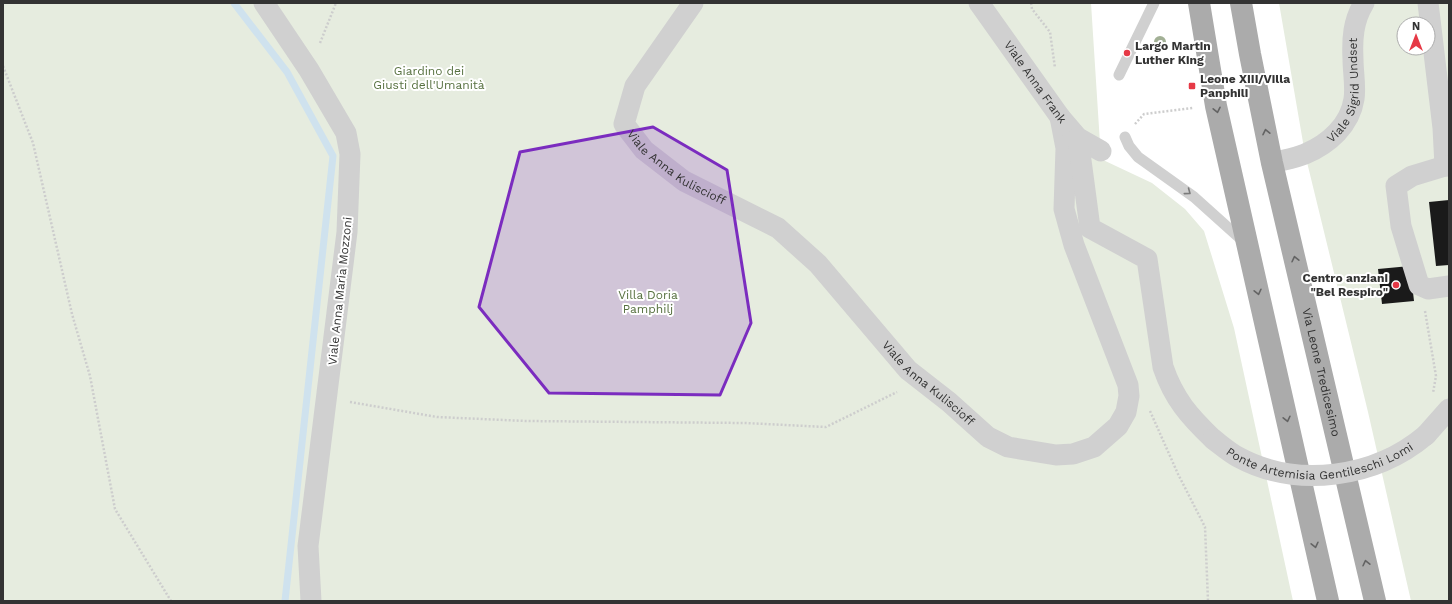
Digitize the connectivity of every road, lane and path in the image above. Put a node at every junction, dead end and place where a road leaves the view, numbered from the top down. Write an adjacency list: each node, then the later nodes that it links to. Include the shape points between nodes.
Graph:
1 (264, 3): 12 (street, Viale Anna Maria Mozzoni)
2 (336, 3): 12 (path)
3 (693, 3): 25 (street, Viale Anna Kuliscioff, via 635,86 624,124 644,150 684,181 784,233 818,264 908,370)
4 (979, 3): 16 (street, Viale Anna Frank)
5 (1031, 3): 13 (path, via 1032,9 1050,32)
6 (1154, 3): 14 (lane)
7 (1198, 3): 15 (main road)
8 (1241, 3): 20 (main road, Via Leone Tredicesimo, one-way to 8)
9 (1364, 3): 20 (street, Viale Sigrid Undset, via 1358,14 1352,44 1354,97 1353,108 1347,120 1340,131 1325,143 1305,154)
10 (1428, 3): 21 (street)
11 (3, 66): 30 (path, via 33,143 72,314 90,376 116,509)
12 (309, 70): 27 (street, Viale Anna Maria Mozzoni, via 346,133 350,154 347,232)
13 (1056, 74)
14 (1119, 75)
15 (1216, 106): 17 (path, via 1144,114); 22 (main road, one-way to 22)
16 (1060, 117): 18 (street, Viale Anna Frank); 25 (street, Viale Anna Kuliscioff, via 1066,148 1064,209 1074,245 1128,385 1126,412 1118,426 1094,447 1073,454 1056,455 1008,446 988,437)
17 (1124, 137): 22 (lane, one-way to 22, via 1134,153 1207,207)
18 (1078, 138): 19 (street, Viale Anna Frank); 29 (street, Ponte Artemisia Gentileschi Lomi, bridge, via 1090,228 1147,259 1162,361 1169,384 1191,418 1213,439 1239,457 1259,466 1312,475 1342,473 1374,466 1402,453 1426,435)
19 (1101, 151)
20 (1272, 163): 34 (main road, Via Leone Tredicesimo, one-way to 20)
21 (1447, 166): 23 (street, via 1412,176 1396,186 1401,226)
22 (1248, 246): 33 (main road, one-way to 33)
23 (1419, 285): 24 (street, via 1428,289); 26 (path, via 1436,376)
24 (1449, 286)
25 (921, 380): 27 (path, via 826,427 437,417)
26 (1432, 398)
27 (328, 400): 31 (street, Viale Anna Maria Mozzoni, via 308,546)
28 (1148, 406): 32 (path, via 1178,474 1205,526)
29 (1449, 409)
30 (171, 601)
31 (311, 601)
32 (1208, 601)
33 (1328, 601)
34 (1375, 601)

